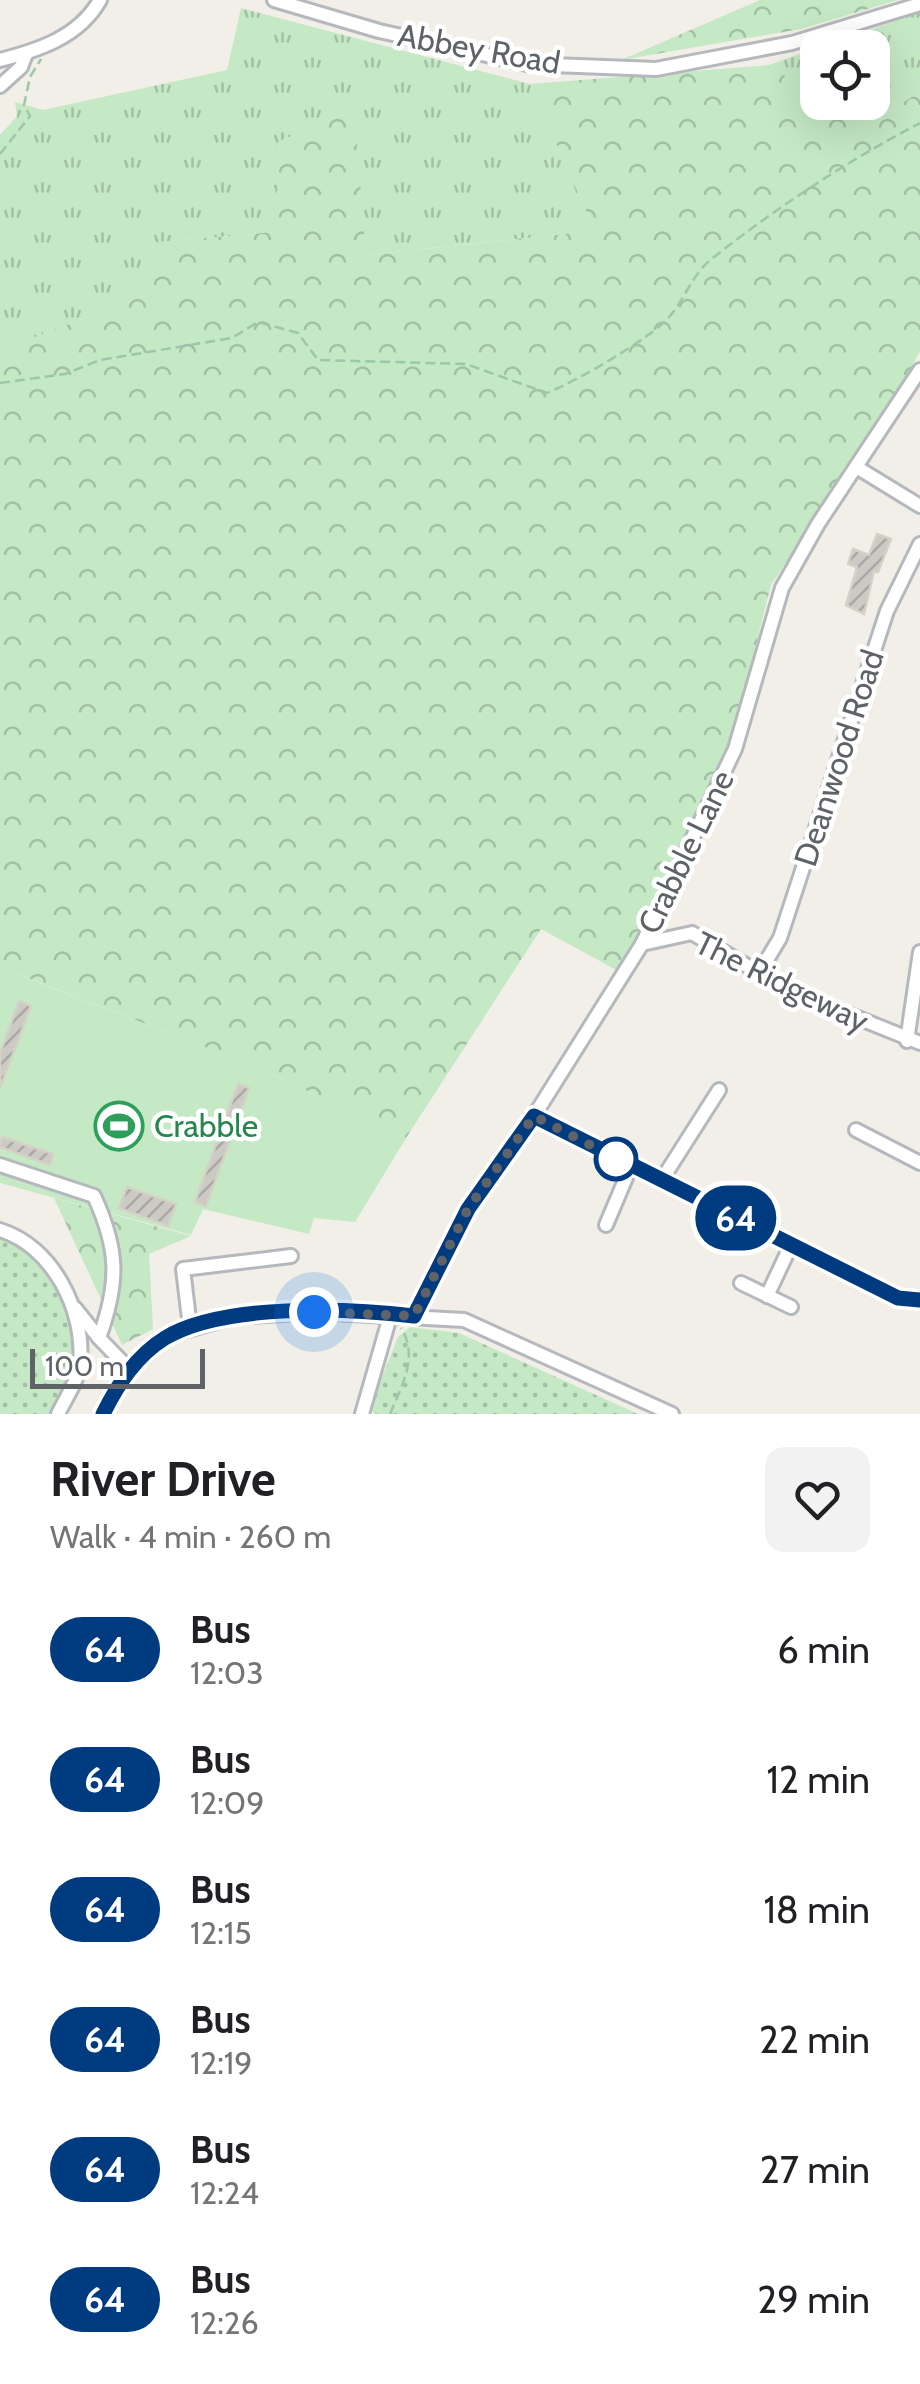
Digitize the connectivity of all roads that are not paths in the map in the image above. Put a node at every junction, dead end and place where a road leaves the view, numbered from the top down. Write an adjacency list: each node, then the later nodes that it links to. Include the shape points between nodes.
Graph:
1 (100, 0): 4 (street, via 50,46)
2 (274, 0): 3 (street, Abbey Road, via 527,64 656,69 792,43)
3 (920, 4)
4 (26, 54): 5 (street); 6 (street)
5 (0, 60)
6 (0, 86)
7 (920, 370): 8 (street, Crabble Lane)
8 (858, 468): 9 (street); 11 (street, Crabble Lane, via 782,588 735,749)
9 (920, 506)
10 (920, 544): 13 (street, Deanwood Road, via 887,611 780,938)
11 (642, 944): 13 (street, The Ridgeway, via 692,933); 16 (street, Crabble Lane)
12 (920, 952): 14 (street)
13 (760, 973): 14 (street, The Ridgeway)
14 (914, 1042)
15 (719, 1090): 21 (street)
16 (534, 1116): 20 (street); 32 (street, Crabble Lane, via 468,1209)
17 (856, 1130): 18 (street)
18 (920, 1164)
19 (0, 1165): 34 (street, via 94,1196 116,1273)
20 (631, 1166): 21 (street); 22 (street)
21 (661, 1181): 24 (street)
22 (606, 1225)
23 (0, 1230): 29 (street, via 17,1235 54,1270)
24 (791, 1245): 27 (street); 28 (street, via 898,1298)
25 (291, 1256): 33 (street, via 183,1269)
26 (740, 1283): 27 (street)
27 (767, 1296): 30 (street)
28 (920, 1300)
29 (74, 1306): 34 (street); 36 (street, via 80,1366)
30 (790, 1307)
31 (391, 1313): 32 (street); 33 (street, via 314,1312); 38 (street)
32 (414, 1316): 39 (street, via 464,1320)
33 (190, 1327): 35 (street, via 167,1336)
34 (99, 1338): 35 (street)
35 (130, 1370): 37 (street)
36 (58, 1414)
37 (103, 1414)
38 (362, 1414)
39 (672, 1414)

